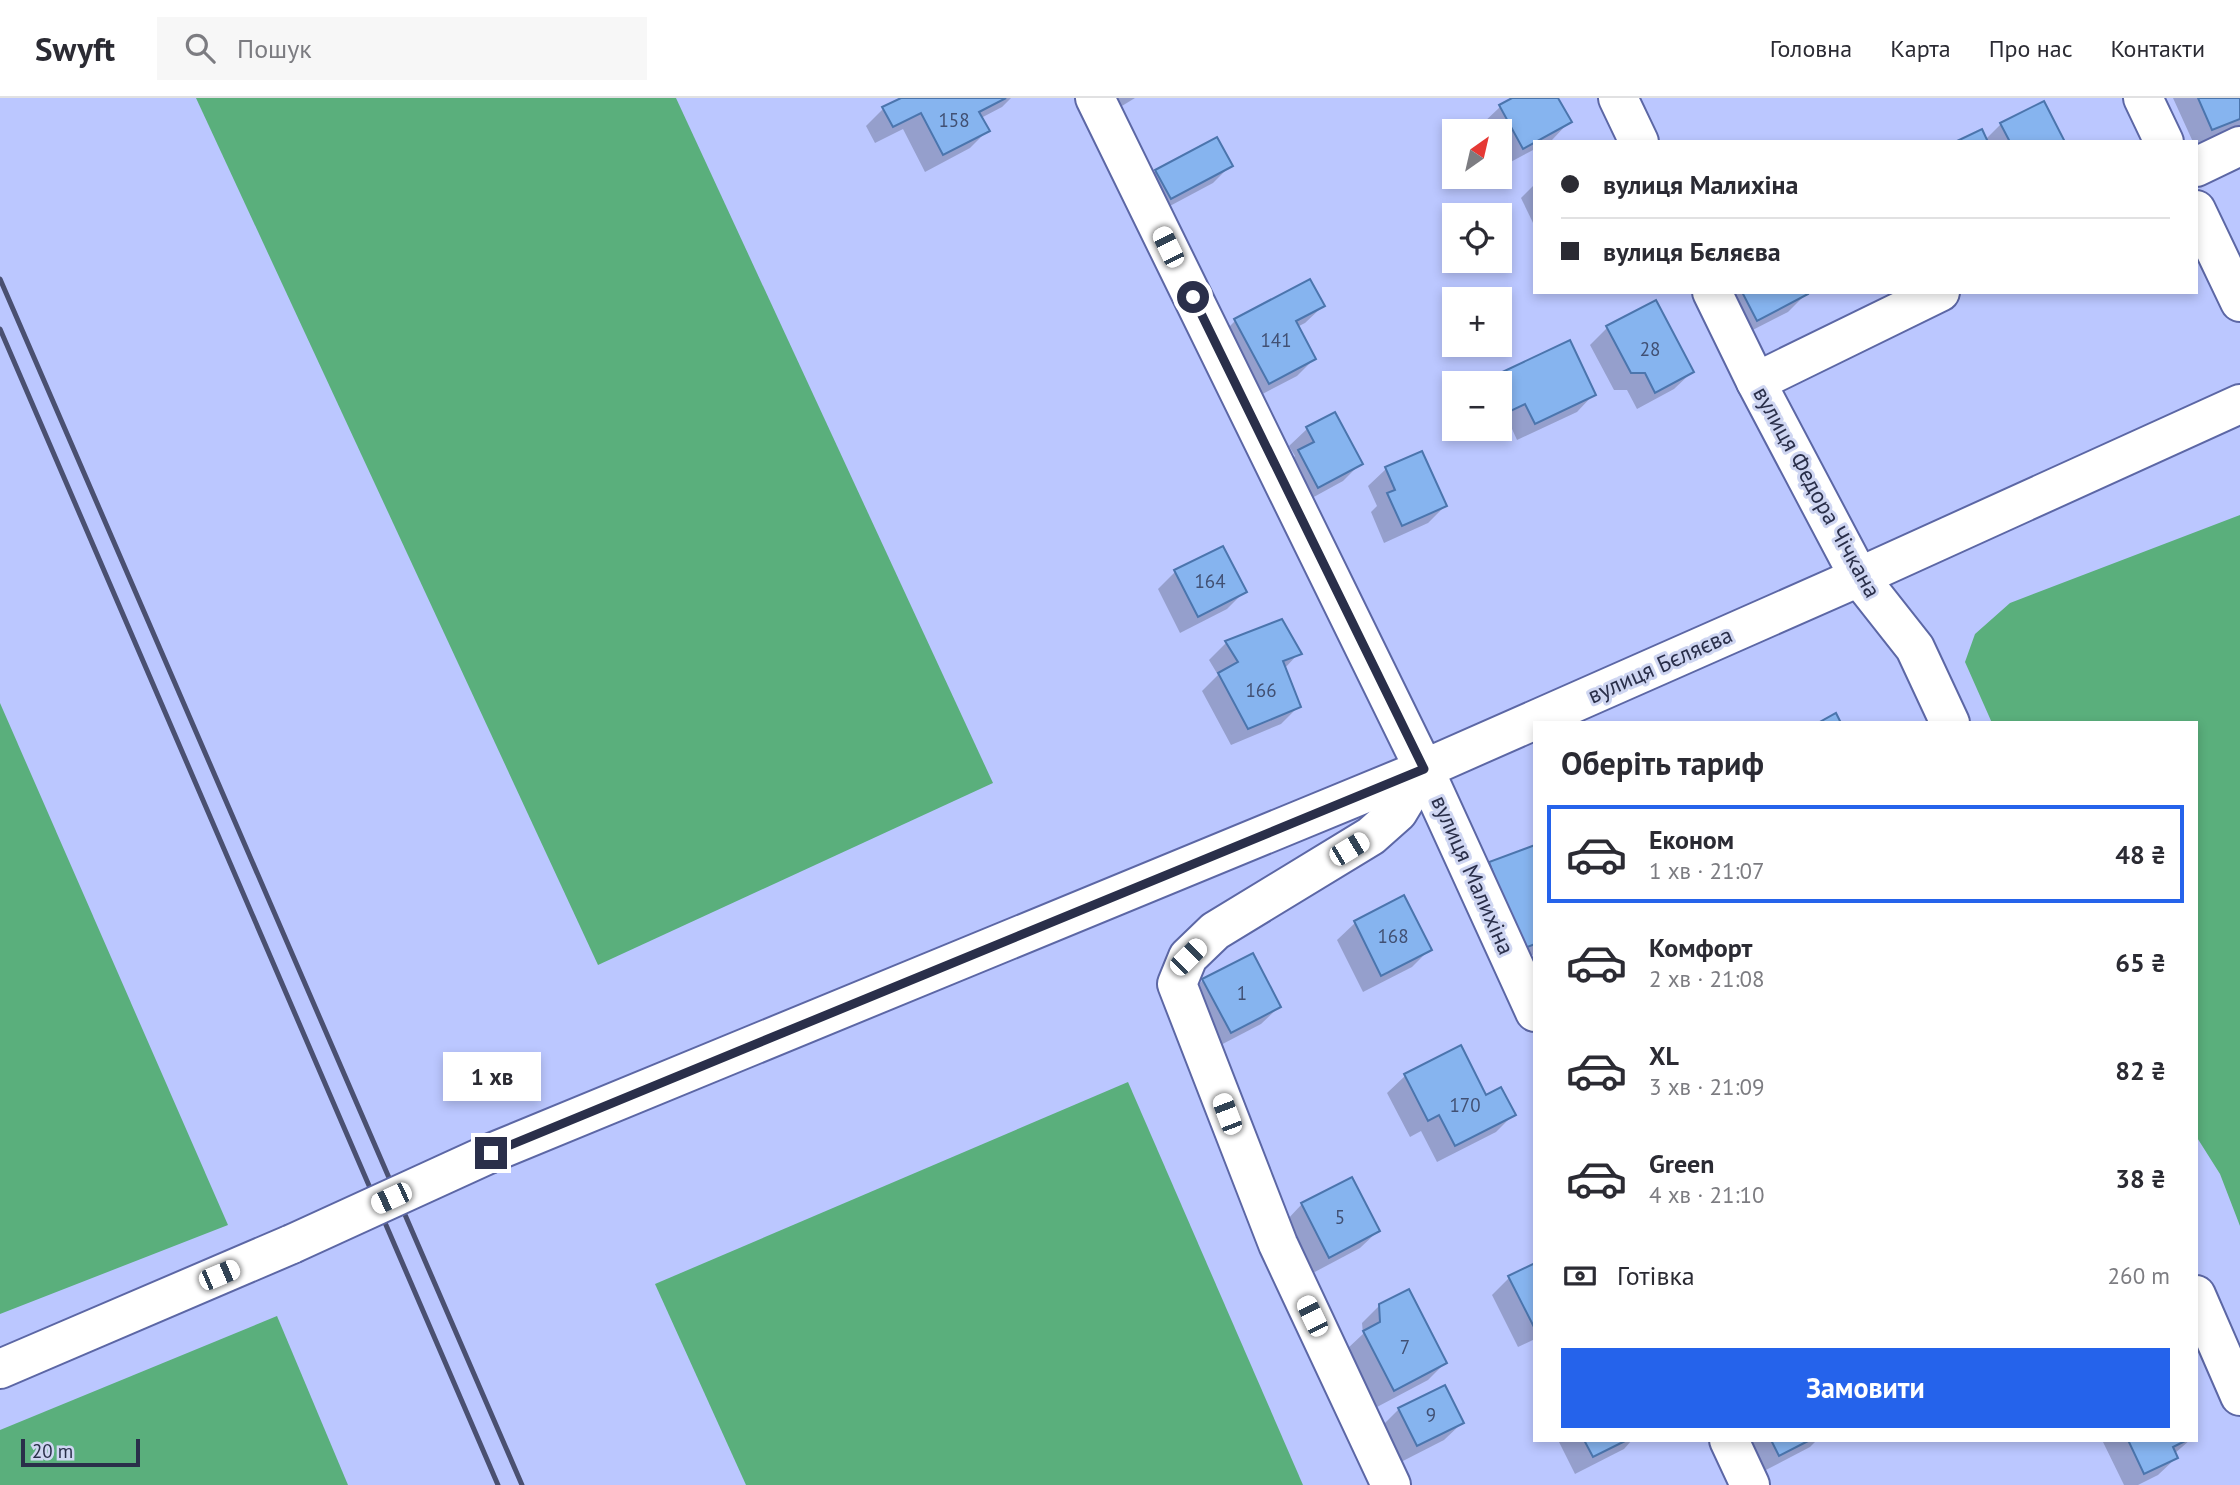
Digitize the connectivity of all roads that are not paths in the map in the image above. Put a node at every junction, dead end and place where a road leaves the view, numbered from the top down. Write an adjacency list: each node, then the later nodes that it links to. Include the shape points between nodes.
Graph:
1 (1095, 98): 16 (street, вулиця Малихіна)
2 (1618, 98): 4 (street)
3 (2143, 98): 5 (street)
4 (1638, 140)
5 (2163, 140)
6 (2240, 146): 7 (street)
7 (2198, 166)
8 (2198, 214): 11 (street)
9 (1713, 294): 12 (street, вулиця Федора Чічкана)
10 (1936, 294): 12 (street)
11 (2240, 302)
12 (1756, 382): 14 (street, вулиця Федора Чічкана)
13 (2240, 404): 14 (street, вулиця Бєляєва)
14 (1859, 577): 15 (street, вулиця Федора Чічкана, via 1915,648); 16 (street, вулиця Бєляєва)
15 (1949, 721)
16 (1424, 769): 17 (street, вулиця Малихіна); 19 (street, вулиця Бєляєва, bridge, via 491,1153); 22 (street, via 1398,811 1371,836 1214,930 1188,957 1177,984 1278,1244)
17 (1533, 1008)
18 (2198, 1300): 20 (street)
19 (0, 1369)
20 (2240, 1396)
21 (1730, 1442): 23 (street)
22 (1391, 1485)
23 (1750, 1485)

